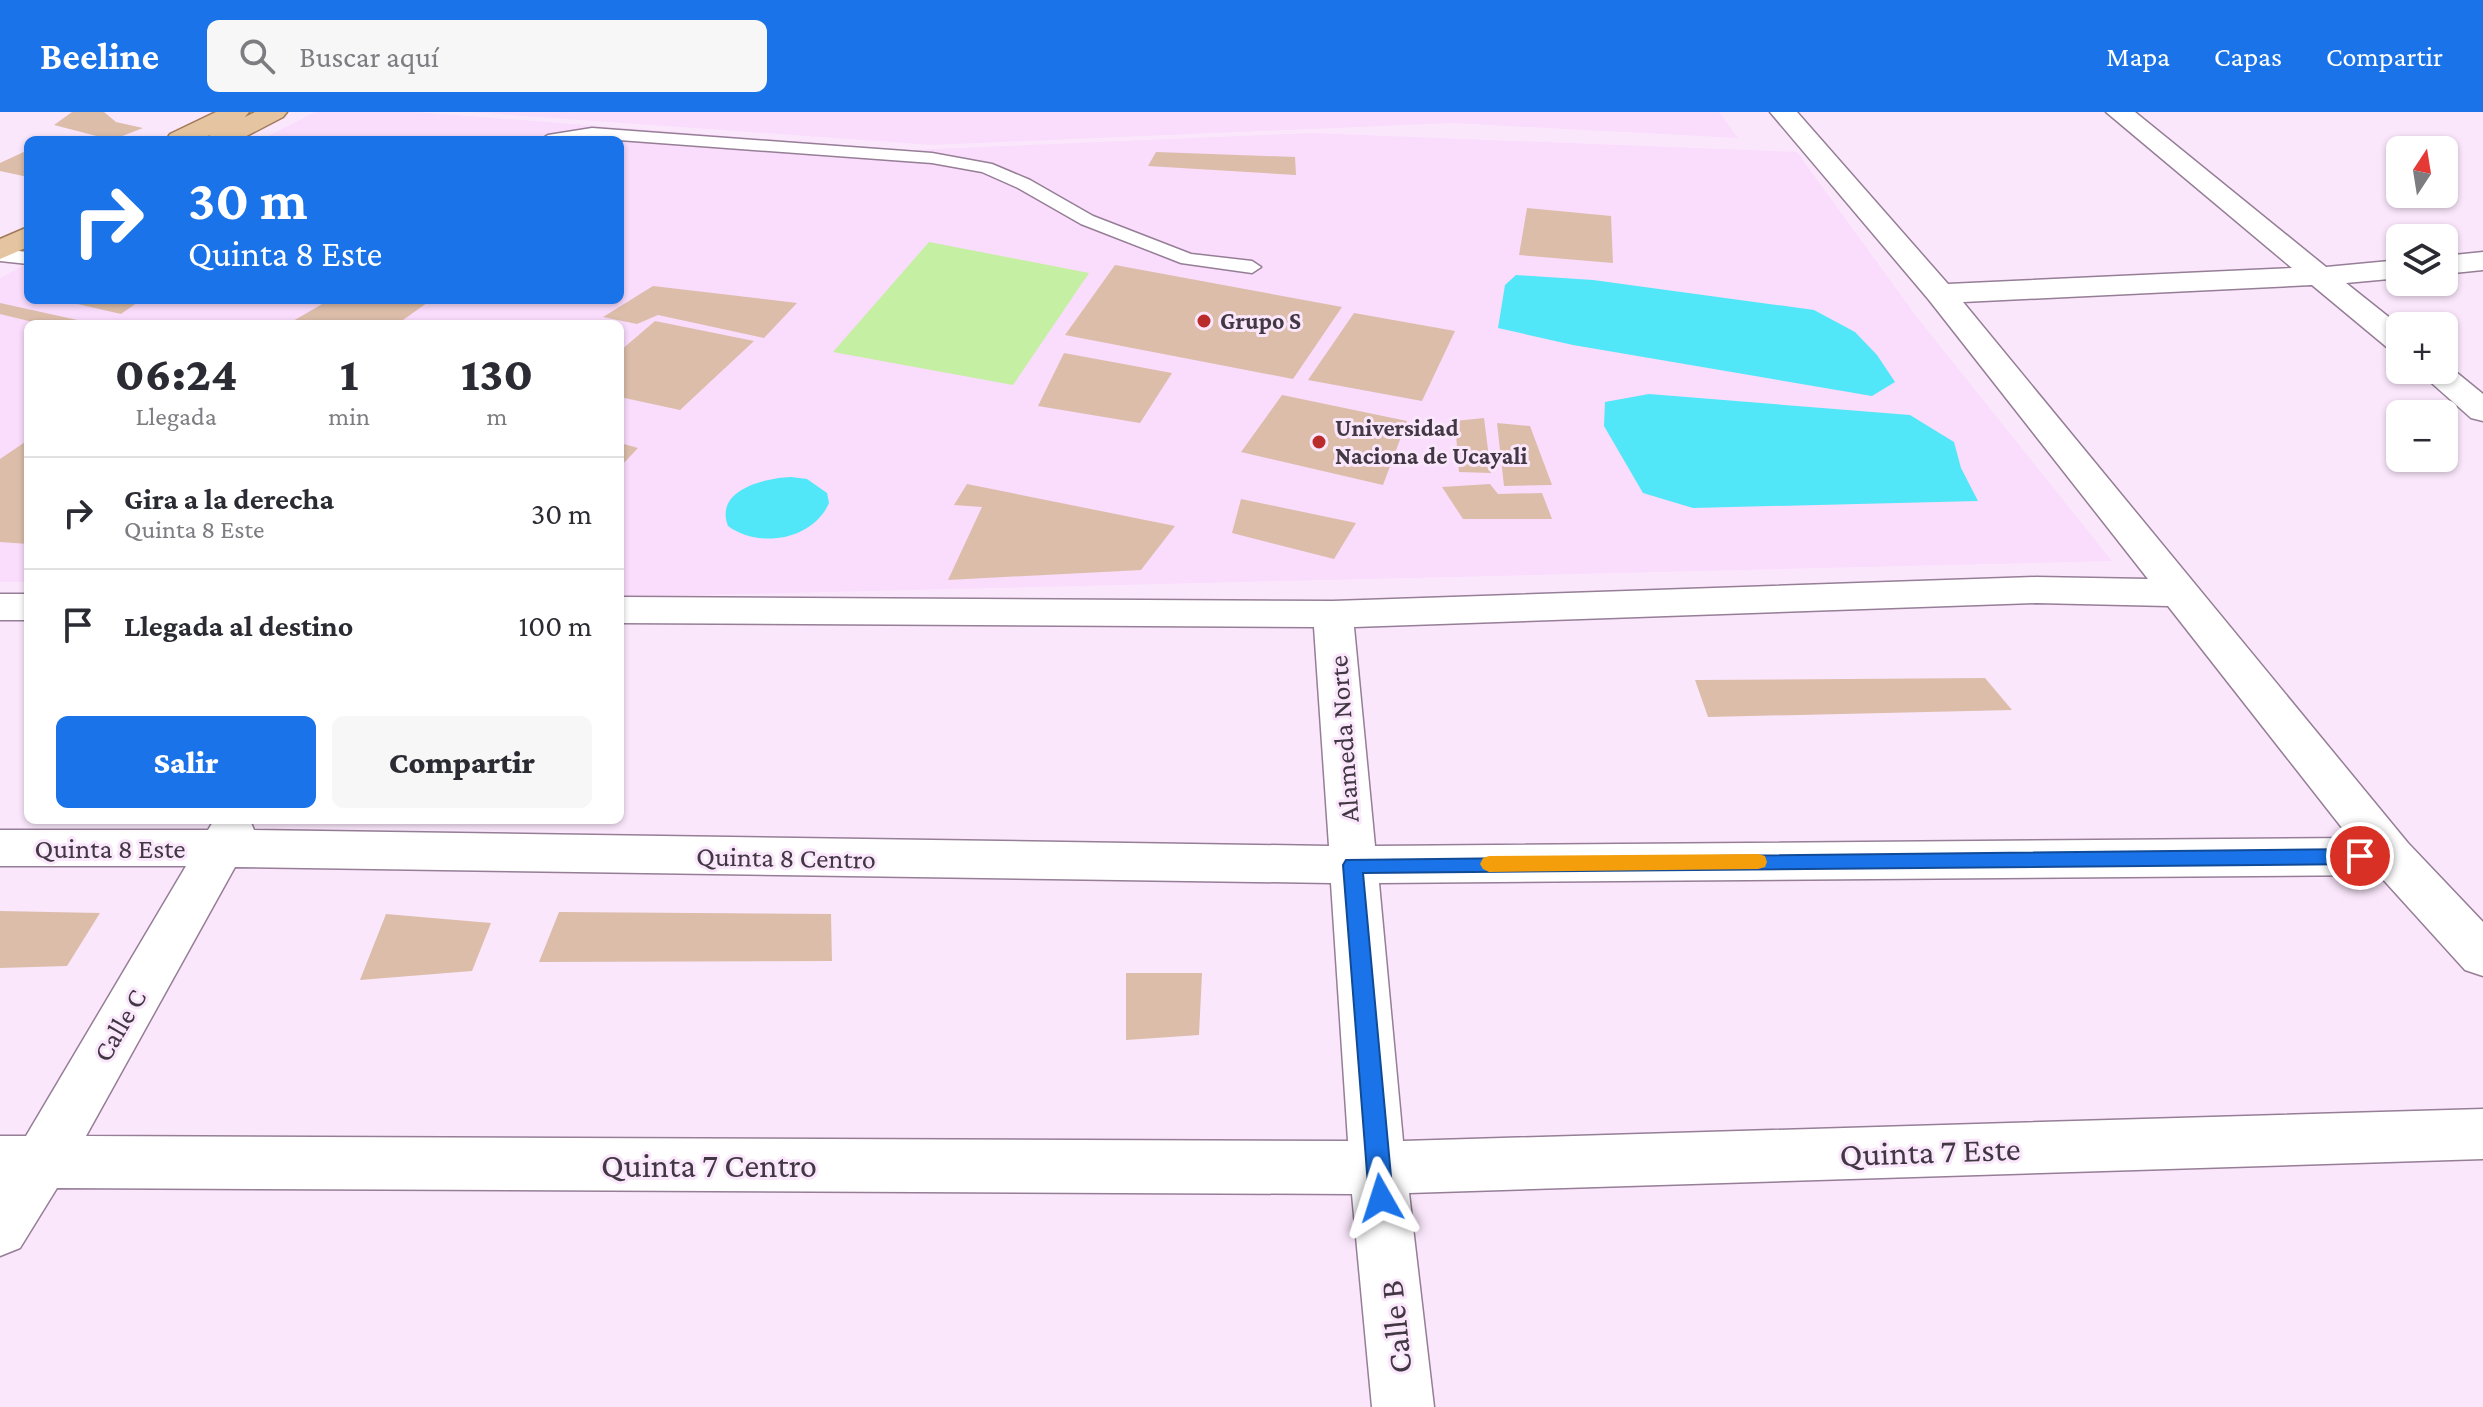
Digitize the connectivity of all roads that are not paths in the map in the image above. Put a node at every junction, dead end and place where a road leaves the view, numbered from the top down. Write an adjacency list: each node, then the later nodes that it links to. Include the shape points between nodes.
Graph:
1 (236, 112): 5 (main road)
2 (274, 112): 6 (main road)
3 (1783, 112): 18 (street)
4 (2119, 112): 17 (street)
5 (187, 136)
6 (227, 136)
7 (573, 136): 15 (lane, via 592,133 932,158 986,168 1087,220 1188,259)
8 (24, 217): 9 (main road)
9 (0, 229)
10 (24, 238): 11 (main road)
11 (0, 253): 12 (lane)
12 (24, 257)
13 (2483, 261): 14 (street)
14 (2458, 264)
15 (1252, 267)
16 (2386, 270): 17 (street)
17 (2321, 276): 18 (street); 19 (street)
18 (1940, 294): 22 (street)
19 (2386, 330)
20 (2450, 384): 21 (street)
21 (2483, 411)
22 (2183, 593): 26 (street, via 2036,590); 29 (street)
23 (0, 607): 24 (street)
24 (24, 607)
25 (624, 610): 26 (street)
26 (1333, 614): 30 (street, Alameda Norte)
27 (228, 834): 28 (street, Quinta 8 Este); 30 (street, Quinta 8 Centro); 33 (street, Calle C)
28 (0, 848)
29 (2391, 856): 30 (street); 31 (street)
30 (1353, 865): 34 (street, Calle B)
31 (2483, 955)
32 (2483, 1134): 34 (street, Quinta 7 Este)
33 (21, 1162): 34 (street, Quinta 7 Centro); 35 (street, Calle C)
34 (1378, 1168): 36 (street, Calle B)
35 (0, 1228)
36 (1403, 1407)

